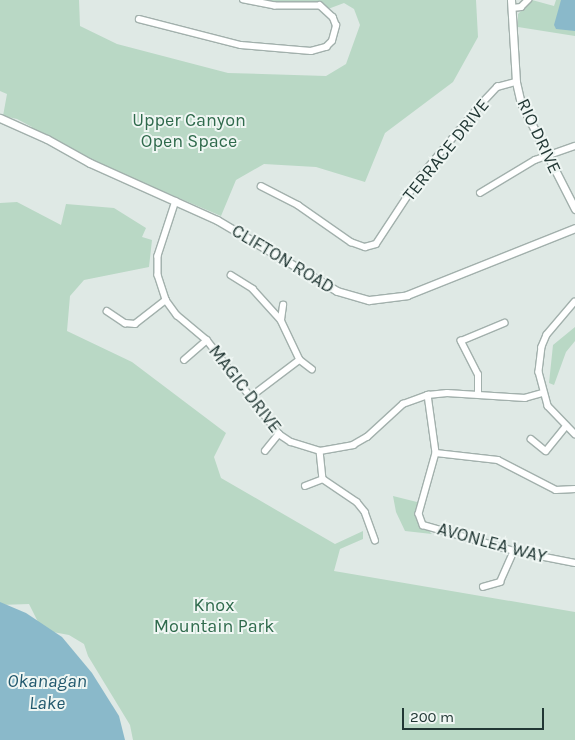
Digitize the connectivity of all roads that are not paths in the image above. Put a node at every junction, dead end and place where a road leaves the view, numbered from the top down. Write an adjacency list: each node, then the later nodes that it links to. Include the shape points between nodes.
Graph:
1 (244, 0): 5 (street, via 275,6 320,6 333,18 336,26 332,41 326,47 311,51 241,45)
2 (511, 0): 4 (street, RIO DRIVE)
3 (528, 0): 4 (street, via 521,7)
4 (512, 8): 6 (street, RIO DRIVE)
5 (139, 19)
6 (516, 82): 9 (street, RIO DRIVE, via 526,117); 10 (street, TERRACE DRIVE, via 497,87 483,102 420,176 376,244 365,247 351,242 298,205)
7 (0, 118): 12 (street, CLIFTON ROAD)
8 (575, 146): 9 (street)
9 (546, 155): 11 (street); 13 (street, RIO DRIVE)
10 (261, 186)
11 (480, 193)
12 (176, 202): 14 (street, CLIFTON ROAD, via 217,220 337,291 369,300 407,295); 16 (street, MAGIC DRIVE, via 158,256 158,275)
13 (575, 209)
14 (575, 228)
15 (231, 275): 20 (street, via 253,289)
16 (166, 300): 19 (street, via 134,324 125,323); 22 (street, MAGIC DRIVE, via 177,315)
17 (575, 302): 26 (street, via 556,322 542,347 539,372)
18 (283, 305): 20 (street)
19 (107, 312)
20 (281, 320): 24 (street)
21 (504, 323): 27 (street, via 461,341 478,375)
22 (206, 340): 23 (street); 29 (street, MAGIC DRIVE)
23 (184, 360)
24 (300, 360): 25 (street); 29 (street)
25 (312, 368)
26 (542, 393): 27 (street, MAGIC DRIVE, via 525,398); 30 (street, via 548,406)
27 (478, 394): 28 (street, MAGIC DRIVE)
28 (428, 395): 35 (street, MAGIC DRIVE, via 403,404 353,446); 36 (street, AVONLEA WAY)
29 (250, 398): 31 (street, MAGIC DRIVE)
30 (566, 426): 32 (street); 33 (street, via 546,451)
31 (279, 434): 34 (street); 35 (street, MAGIC DRIVE, via 301,447)
32 (575, 434)
33 (531, 439)
34 (265, 451)
35 (320, 451): 37 (street)
36 (436, 453): 39 (street, via 498,460 556,490); 41 (street, AVONLEA WAY, via 419,514 423,525)
37 (323, 479): 38 (street); 40 (street, via 357,502 365,512)
38 (306, 486)
39 (575, 489)
40 (375, 540)
41 (514, 552): 42 (street, AVONLEA WAY); 43 (street, via 500,582)
42 (575, 563)
43 (483, 587)

